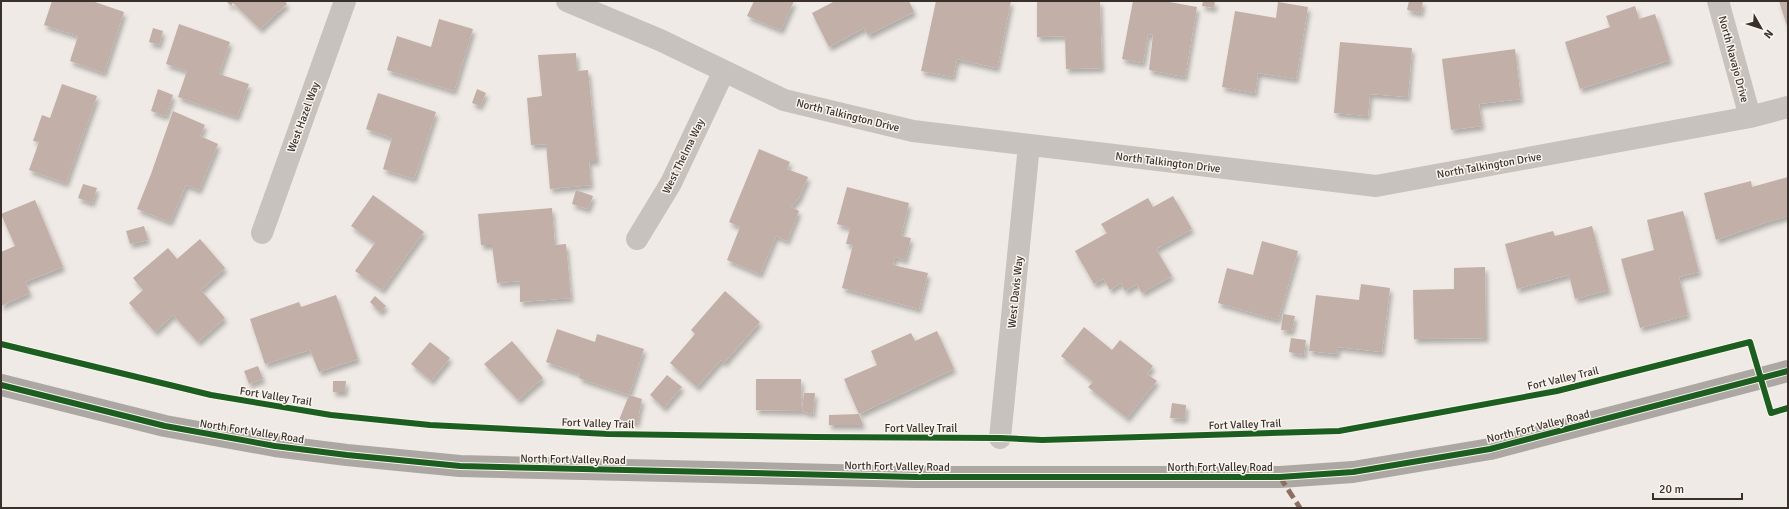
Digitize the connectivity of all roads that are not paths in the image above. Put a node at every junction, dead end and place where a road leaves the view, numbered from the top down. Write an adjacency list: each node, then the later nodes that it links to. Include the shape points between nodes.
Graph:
1 (345, 1): 8 (street, West Hazel Way)
2 (567, 1): 4 (street, North Talkington Drive, via 660,40)
3 (1718, 1): 6 (street, North Navajo Drive)
4 (724, 71): 7 (street, North Talkington Drive, via 784,100 905,130); 9 (street, West Thelma Way, via 671,183)
5 (1788, 107): 6 (street, North Talkington Drive)
6 (1750, 117): 7 (street, North Talkington Drive, via 1376,186)
7 (1029, 145): 12 (street, West Davis Way)
8 (262, 233)
9 (638, 239)
10 (1788, 371): 11 (main road, North Fort Valley Road, via 1490,449 1353,472 1280,477 923,477 460,466 347,456 267,445 165,426)
11 (1, 385)
12 (1000, 438)

